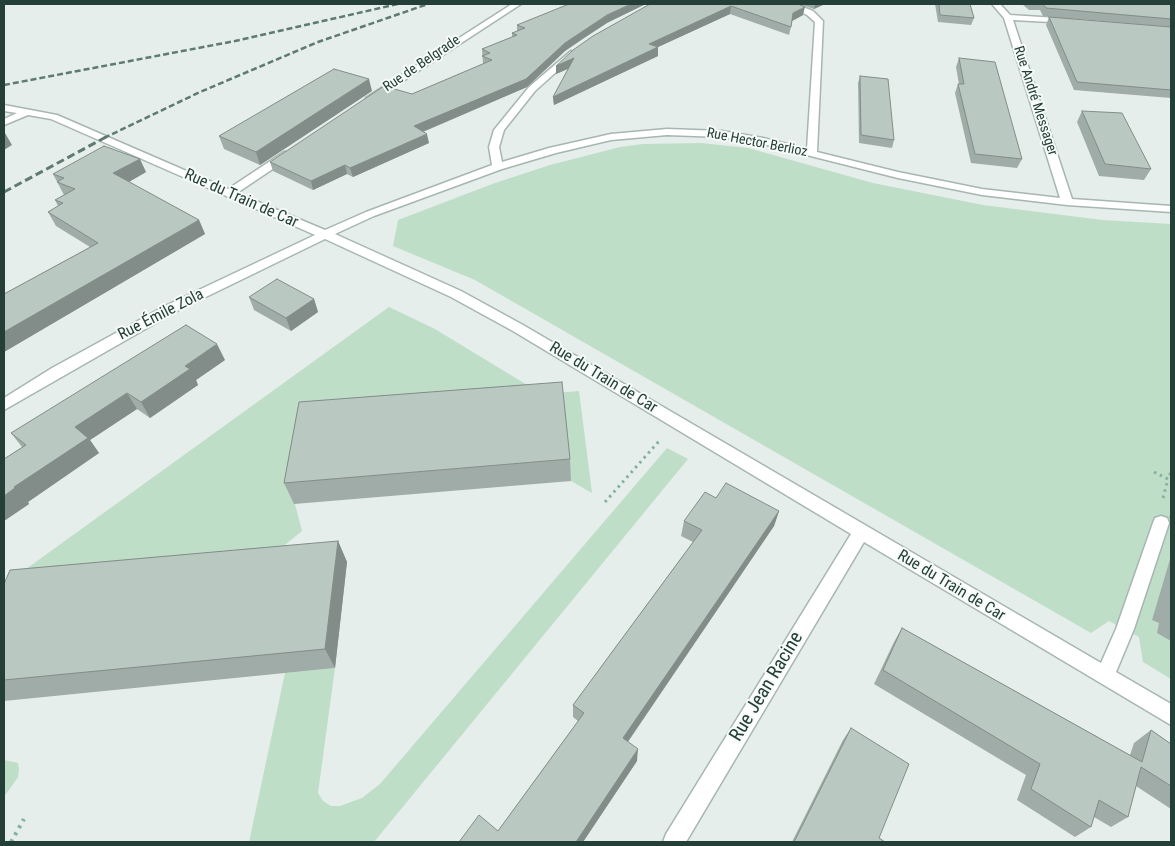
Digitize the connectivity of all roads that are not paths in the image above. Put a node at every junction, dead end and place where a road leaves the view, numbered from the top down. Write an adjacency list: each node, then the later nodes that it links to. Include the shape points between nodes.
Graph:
1 (517, 4): 7 (street, Rue de Belgrade)
2 (789, 4): 12 (street, via 810,13 820,26)
3 (996, 4): 4 (street, Rue André Messager)
4 (1008, 16): 5 (street); 15 (street, Rue André Messager)
5 (1079, 22)
6 (582, 46): 13 (street, via 543,78 504,122 494,147)
7 (359, 106)
8 (4, 108): 9 (street, Rue du Train de Car)
9 (29, 112): 10 (street); 14 (street, Rue du Train de Car, via 54,117 96,134)
10 (4, 122)
11 (294, 150): 14 (street)
12 (812, 153): 13 (street, Rue Hector Berlioz, via 729,135 657,132 589,141); 15 (street, Rue Hector Berlioz, via 952,187)
13 (498, 167): 17 (street, Rue Hector Berlioz, via 385,208)
14 (228, 193): 17 (street, Rue du Train de Car)
15 (1067, 202): 16 (street, Rue Hector Berlioz)
16 (1171, 209)
17 (325, 235): 18 (street, Rue Émile Zola, via 143,323); 20 (street, Rue du Train de Car, via 423,278 527,333)
18 (4, 405)
19 (1161, 524): 21 (street, via 1125,629)
20 (861, 532): 21 (street, Rue du Train de Car); 23 (street, Rue Jean Racine)
21 (1105, 676): 22 (street, Rue du Train de Car)
22 (1171, 715)
23 (674, 842)

